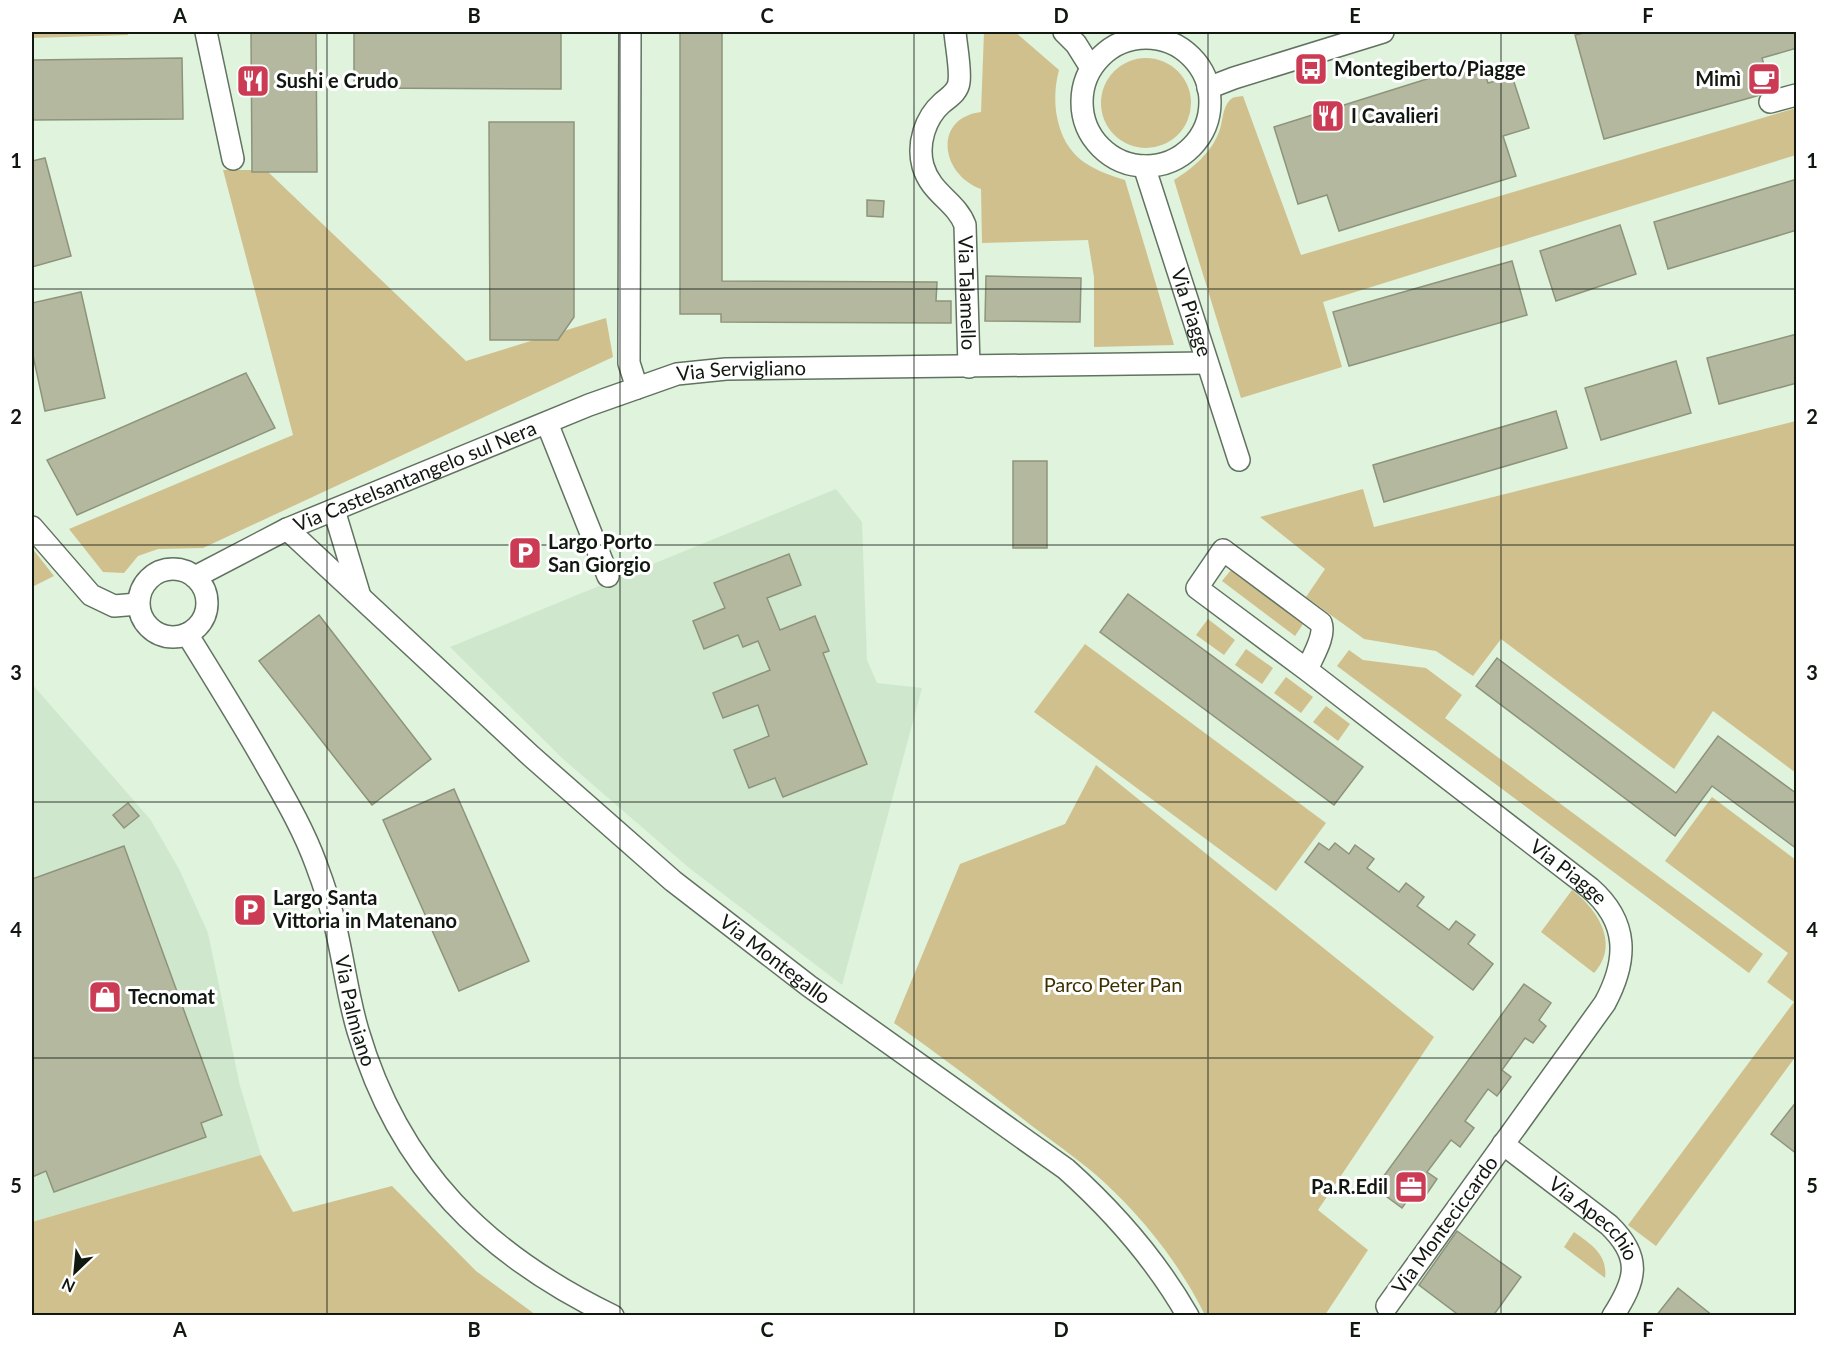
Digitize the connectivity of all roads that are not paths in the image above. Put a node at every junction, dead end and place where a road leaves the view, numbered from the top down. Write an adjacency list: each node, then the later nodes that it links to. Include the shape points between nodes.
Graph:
1 (206, 32): 11 (street)
2 (630, 32): 15 (street, via 630,363)
3 (955, 32): 14 (street, Via Talamello, via 959,82 926,126 920,155 934,189 956,209 965,225)
4 (1064, 32): 7 (street)
5 (1383, 32): 8 (street)
6 (1109, 38): 7 (street); 8 (street, via 1148,38 1177,46 1200,68)
7 (1091, 68): 12 (street, via 1082,102 1088,132 1108,154 1122,162)
8 (1208, 88): 12 (street, via 1209,112 1194,144 1171,161)
9 (1797, 95): 10 (street)
10 (1770, 102)
11 (233, 159)
12 (1144, 166): 13 (street, Via Piagge)
13 (1207, 363): 14 (street, Via Servigliano); 17 (street, Via Piagge)
14 (969, 367): 15 (street, Via Servigliano, via 726,369 677,374)
15 (637, 388): 16 (street, Via Castelsantangelo sul Nera)
16 (547, 423): 18 (street, Via Castelsantangelo sul Nera); 21 (street)
17 (1239, 460)
18 (334, 510): 20 (street, Via Castelsantangelo sul Nera); 23 (street)
19 (32, 526): 24 (street, via 92,595 114,606)
20 (287, 529): 22 (street, Via Castelsantangelo sul Nera); 23 (street, Via Montegallo)
21 (608, 576)
22 (195, 577): 24 (street, via 174,568 153,574 144,583); 25 (street, via 206,596 207,607 197,627)
23 (360, 596): 30 (street, Via Montegallo, via 531,756 694,898 1094,1193 1140,1245)
24 (138, 604): 25 (street, via 146,625 155,632 177,637)
25 (188, 634): 29 (street, Via Palmiano, via 269,770 308,846 330,906 365,1054 409,1146 448,1198 490,1240 545,1279)
26 (1307, 670): 26 (street, Via Piagge, via 1197,588 1223,550 1321,622 1321,634); 27 (street, Via Piagge, via 1590,888 1604,902 1617,925 1622,957 1608,998)
27 (1503, 1144): 28 (street, Via Monteciccardo); 31 (street, Via Apecchio, via 1609,1225 1623,1241 1631,1261 1632,1279)
28 (1387, 1306)
29 (613, 1316)
30 (1188, 1316)
31 (1613, 1316)

